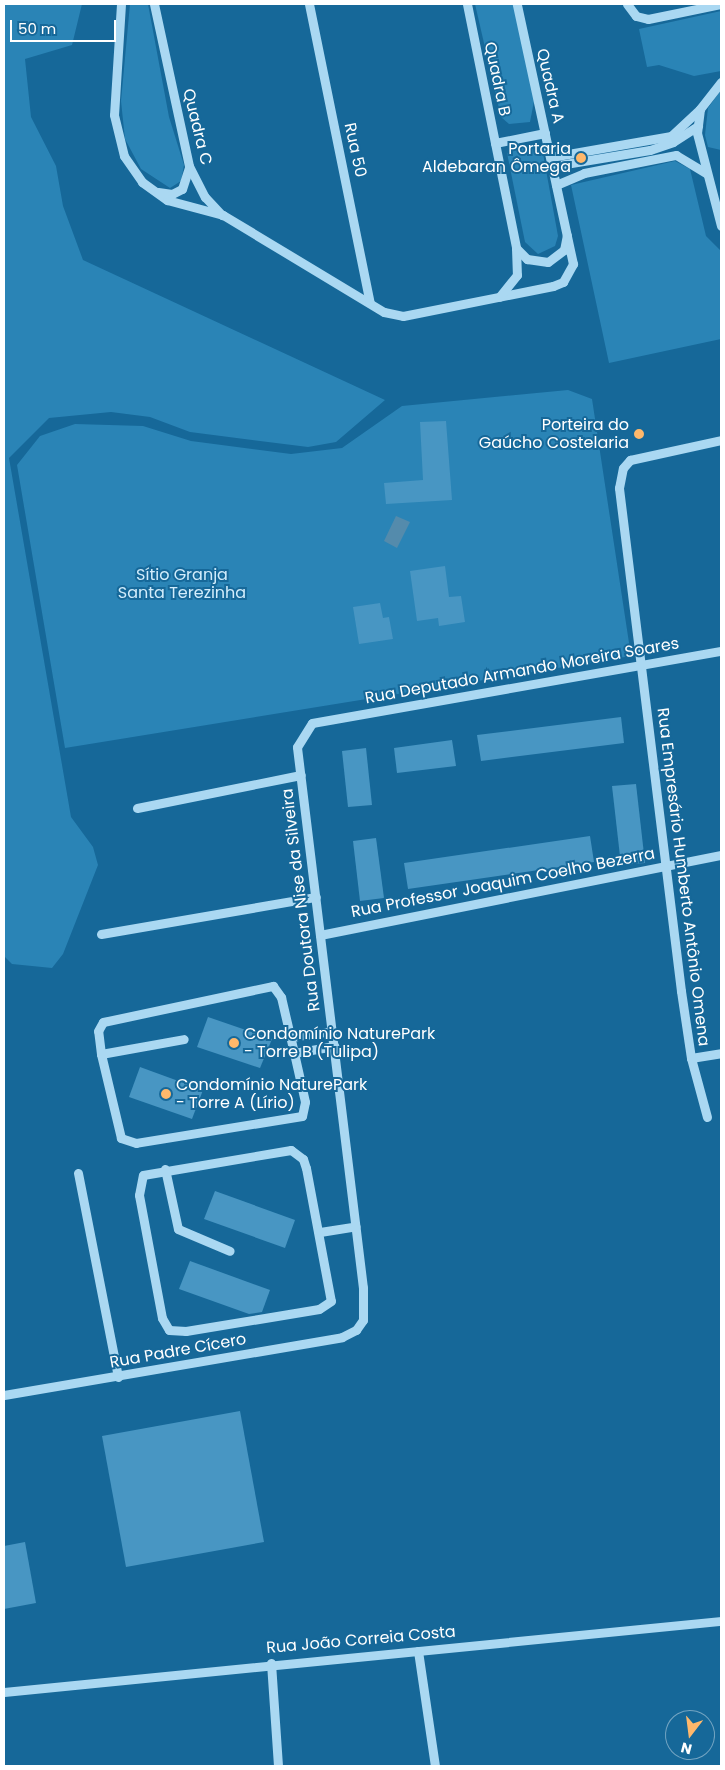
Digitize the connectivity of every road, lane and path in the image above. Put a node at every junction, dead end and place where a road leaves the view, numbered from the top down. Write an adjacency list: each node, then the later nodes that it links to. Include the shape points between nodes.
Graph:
1 (121, 4): 18 (street, via 116,128 124,156)
2 (154, 4): 14 (street, Quadra C)
3 (309, 4): 24 (street, Rua 50)
4 (466, 4): 12 (street, Quadra B)
5 (517, 4): 11 (street, Quadra A)
6 (627, 4): 7 (street, via 636,16 648,19)
7 (720, 4)
8 (721, 82): 9 (street)
9 (700, 109): 10 (street); 13 (street, via 670,136)
10 (698, 126): 15 (street, via 673,142); 16 (street)
11 (545, 133): 12 (street); 13 (street, Quadra A)
12 (495, 144): 22 (street, Quadra B)
13 (552, 162): 15 (street); 17 (street, Quadra A)
14 (189, 166): 18 (street, via 186,184 178,192); 19 (street, Quadra C, via 205,197)
15 (585, 167): 16 (street, via 676,155); 17 (street)
16 (706, 174): 20 (street)
17 (556, 184): 21 (street, Quadra A)
18 (150, 190): 19 (street, via 167,200)
19 (222, 215): 24 (street)
20 (721, 226)
21 (567, 235): 22 (street, via 564,250 548,262 527,258); 23 (street, Quadra A, via 573,264 563,282)
22 (516, 248): 23 (street, Quadra B, via 517,275)
23 (498, 298): 24 (street, via 403,316)
24 (370, 303)
25 (721, 440): 27 (street, Rua Empresário Humberto Antônio Omena, via 642,455 623,468 619,488)
26 (721, 651): 27 (street, Rua Deputado Armando Moreira Soares)
27 (642, 668): 28 (street, Rua Deputado Armando Moreira Soares); 32 (street, Rua Empresário Humberto Antônio Omena)
28 (327, 720): 29 (street, Rua Doutora Nise da Silveira, via 312,724 301,735 297,747)
29 (301, 775): 30 (street); 33 (street, Rua Doutora Nise da Silveira)
30 (137, 808)
31 (721, 855): 32 (street, Rua Professor Joaquim Coelho Bezerra)
32 (664, 866): 35 (street, Rua Professor Joaquim Coelho Bezerra); 43 (street, Rua Empresário Humberto Antônio Omena)
33 (316, 897): 34 (street); 35 (street, Rua Doutora Nise da Silveira)
34 (101, 934)
35 (320, 935): 36 (street, Rua Doutora Nise da Silveira)
36 (332, 1031): 37 (street); 39 (street, Rua Doutora Nise da Silveira)
37 (291, 1037): 40 (street); 42 (street, via 279,990 266,987 109,1018 98,1031)
38 (184, 1039): 42 (street)
39 (334, 1046): 40 (street); 47 (street, Rua Doutora Nise da Silveira)
40 (294, 1053): 42 (street, via 305,1102 302,1116 136,1142 121,1138 117,1132)
41 (721, 1053): 43 (street)
42 (101, 1054)
43 (691, 1058): 44 (street, Rua Empresário Humberto Antônio Omena)
44 (708, 1117)
45 (165, 1169): 48 (street, via 291,1150 303,1159); 48 (street, via 142,1175 138,1186 162,1318 169,1330 186,1331 326,1306 331,1290); 49 (street, via 178,1229)
46 (78, 1173): 51 (street)
47 (356, 1226): 48 (street); 50 (street, Rua Doutora Nise da Silveira, via 364,1305)
48 (320, 1232)
49 (230, 1251)
50 (356, 1330): 51 (street, Rua Padre Cícero, via 342,1337)
51 (118, 1376): 52 (street, Rua Padre Cícero)
52 (4, 1395)
53 (721, 1622): 54 (street, Rua João Correia Costa)
54 (418, 1651): 55 (street, Rua João Correia Costa); 58 (street)
55 (271, 1663): 56 (street, Rua João Correia Costa); 57 (street)
56 (4, 1692)
57 (278, 1766)
58 (435, 1766)

